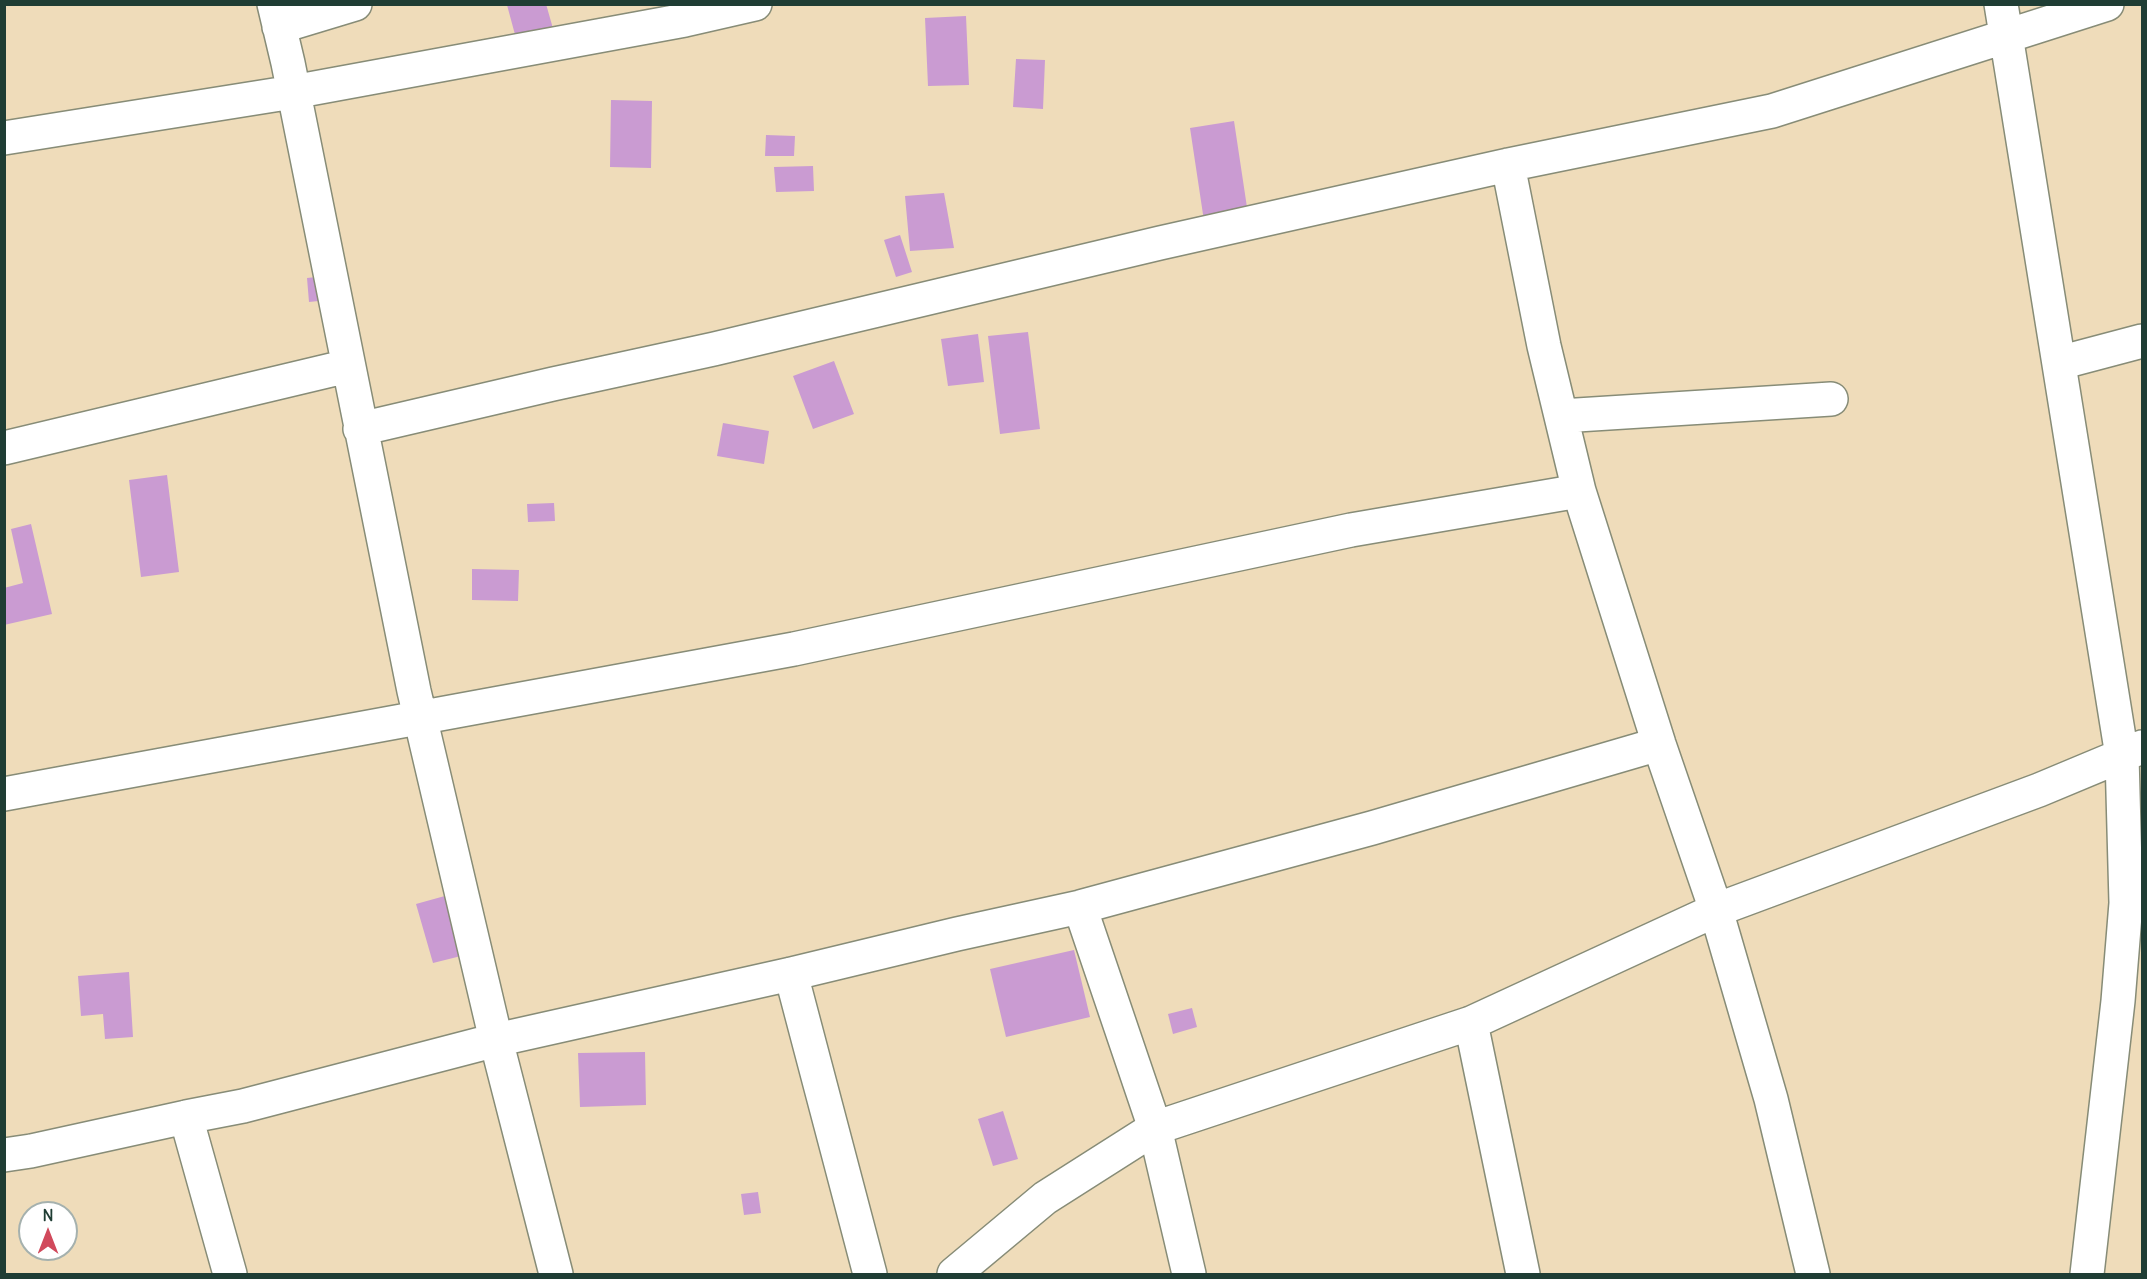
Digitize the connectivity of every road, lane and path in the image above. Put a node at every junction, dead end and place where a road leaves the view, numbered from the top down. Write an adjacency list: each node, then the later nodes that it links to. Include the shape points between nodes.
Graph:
1 (356, 4): 5 (street)
2 (755, 4): 7 (street)
3 (2001, 4): 6 (street)
4 (2108, 4): 6 (street)
5 (276, 16): 7 (street)
6 (2005, 37): 9 (street, via 1772,111); 11 (street)
7 (293, 92): 8 (street); 12 (street)
8 (4, 138)
9 (1508, 165): 14 (street); 15 (street)
10 (2142, 341): 11 (street)
11 (2059, 363): 20 (street)
12 (348, 366): 15 (street); 16 (street)
13 (1831, 399): 14 (street)
14 (1561, 416): 17 (street)
15 (360, 429): 18 (street)
16 (4, 448)
17 (1579, 491): 18 (street, via 1351,530 794,649); 19 (street)
18 (420, 717): 21 (street); 26 (street)
19 (1659, 744): 22 (street, via 1372,828); 23 (street)
20 (2132, 751): 23 (street, via 2039,790); 37 (street, via 2126,903)
21 (4, 794)
22 (1080, 907): 24 (street); 28 (street)
23 (1716, 910): 25 (street); 36 (street, via 1771,1098)
24 (791, 974): 26 (street); 32 (street)
25 (1471, 1023): 28 (street); 35 (street)
26 (496, 1040): 27 (street, via 243,1106); 31 (street)
27 (186, 1117): 29 (street); 30 (street)
28 (1155, 1128): 33 (street, via 1045,1198); 34 (street)
29 (4, 1155)
30 (230, 1275)
31 (556, 1275)
32 (870, 1275)
33 (954, 1275)
34 (1189, 1275)
35 (1523, 1275)
36 (1814, 1275)
37 (2087, 1275)

